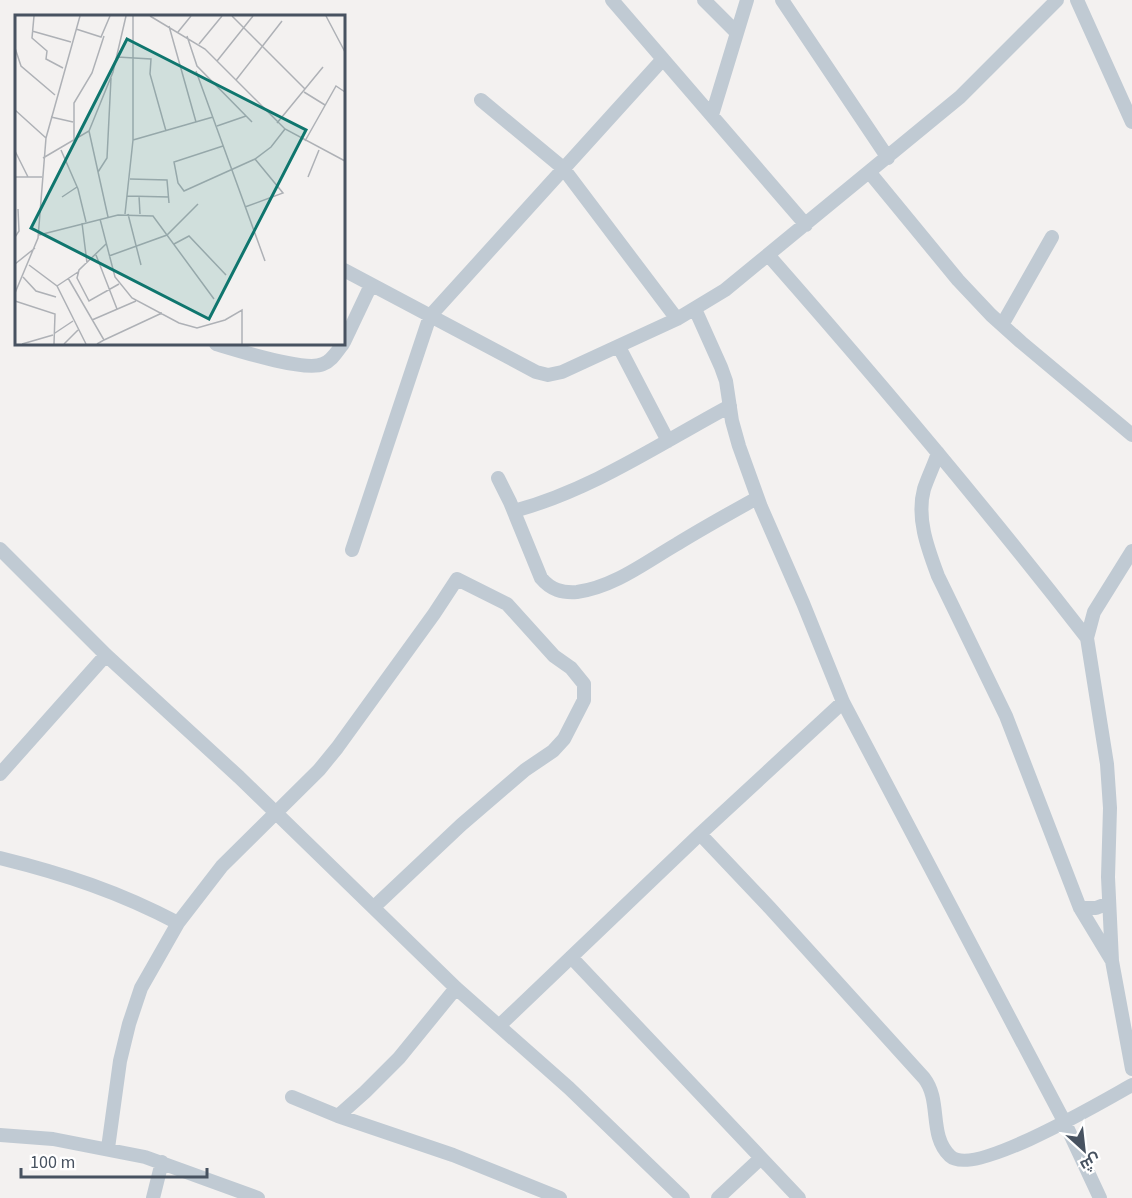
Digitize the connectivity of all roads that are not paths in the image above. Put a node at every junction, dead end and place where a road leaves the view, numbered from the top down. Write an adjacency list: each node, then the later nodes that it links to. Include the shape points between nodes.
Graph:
1 (612, 0): 8 (street)
2 (704, 0): 7 (street)
3 (747, 0): 7 (street)
4 (782, 0): 12 (street)
5 (1057, 0): 12 (street, via 960,97)
6 (1077, 0): 11 (street)
7 (736, 32): 10 (street)
8 (663, 59): 10 (street); 13 (street)
9 (481, 100): 13 (street)
10 (712, 115): 15 (street)
11 (1132, 122)
12 (888, 158): 14 (street)
13 (563, 168): 21 (street); 22 (street)
14 (870, 173): 15 (street); 23 (street, via 958,280)
15 (806, 225): 17 (street)
16 (1052, 237): 23 (street)
17 (770, 256): 20 (street); 31 (street)
18 (345, 271): 19 (street)
19 (371, 285): 21 (street); 24 (street)
20 (695, 309): 22 (street); 28 (street, via 721,367)
21 (430, 316): 27 (street, via 548,375); 36 (street)
22 (677, 319): 27 (street)
23 (1002, 325): 29 (street)
24 (345, 339)
25 (219, 345): 26 (street, via 259,357 313,366 333,357)
26 (342, 345)
27 (619, 347): 30 (street)
28 (730, 406): 30 (street); 33 (street)
29 (1132, 435)
30 (668, 441): 34 (street, via 587,485)
31 (938, 453): 38 (street); 47 (street, via 924,490 921,511 928,550 1018,744)
32 (498, 478): 34 (street)
33 (757, 498): 34 (street, via 611,582 568,592 555,591 541,578); 40 (street)
34 (514, 511)
35 (0, 549): 39 (street)
36 (352, 550)
37 (1132, 551): 38 (street, via 1094,612)
38 (1087, 638): 45 (street, via 1107,764)
39 (106, 655): 41 (street); 42 (street)
40 (843, 702): 43 (street); 57 (street)
41 (0, 774)
42 (275, 812): 46 (street); 46 (street, via 319,771 337,748 457,579 507,604 584,684 584,700 564,739 553,751 461,825); 48 (street, via 222,866)
43 (700, 834): 49 (street); 57 (street, via 931,1087 936,1126 950,1156 969,1160)
44 (0, 858): 48 (street, via 94,884)
45 (1109, 903): 47 (street); 50 (street)
46 (374, 907): 51 (street)
47 (1080, 908): 50 (street)
48 (178, 923): 59 (street, via 141,988 129,1024)
49 (571, 957): 52 (street); 60 (street)
50 (1112, 961): 53 (street)
51 (456, 988): 52 (street); 56 (street, via 399,1058)
52 (500, 1025): 65 (street)
53 (1132, 1069)
54 (1132, 1085): 57 (street)
55 (292, 1097): 56 (street)
56 (338, 1116): 64 (street, via 453,1155)
57 (1065, 1123): 68 (street)
58 (0, 1136): 59 (street)
59 (108, 1148): 61 (street)
60 (761, 1158): 66 (street); 67 (street)
61 (162, 1162): 62 (street); 63 (street)
62 (153, 1198)
63 (258, 1198)
64 (560, 1198)
65 (683, 1198)
66 (718, 1198)
67 (800, 1198)
68 (1100, 1198)

